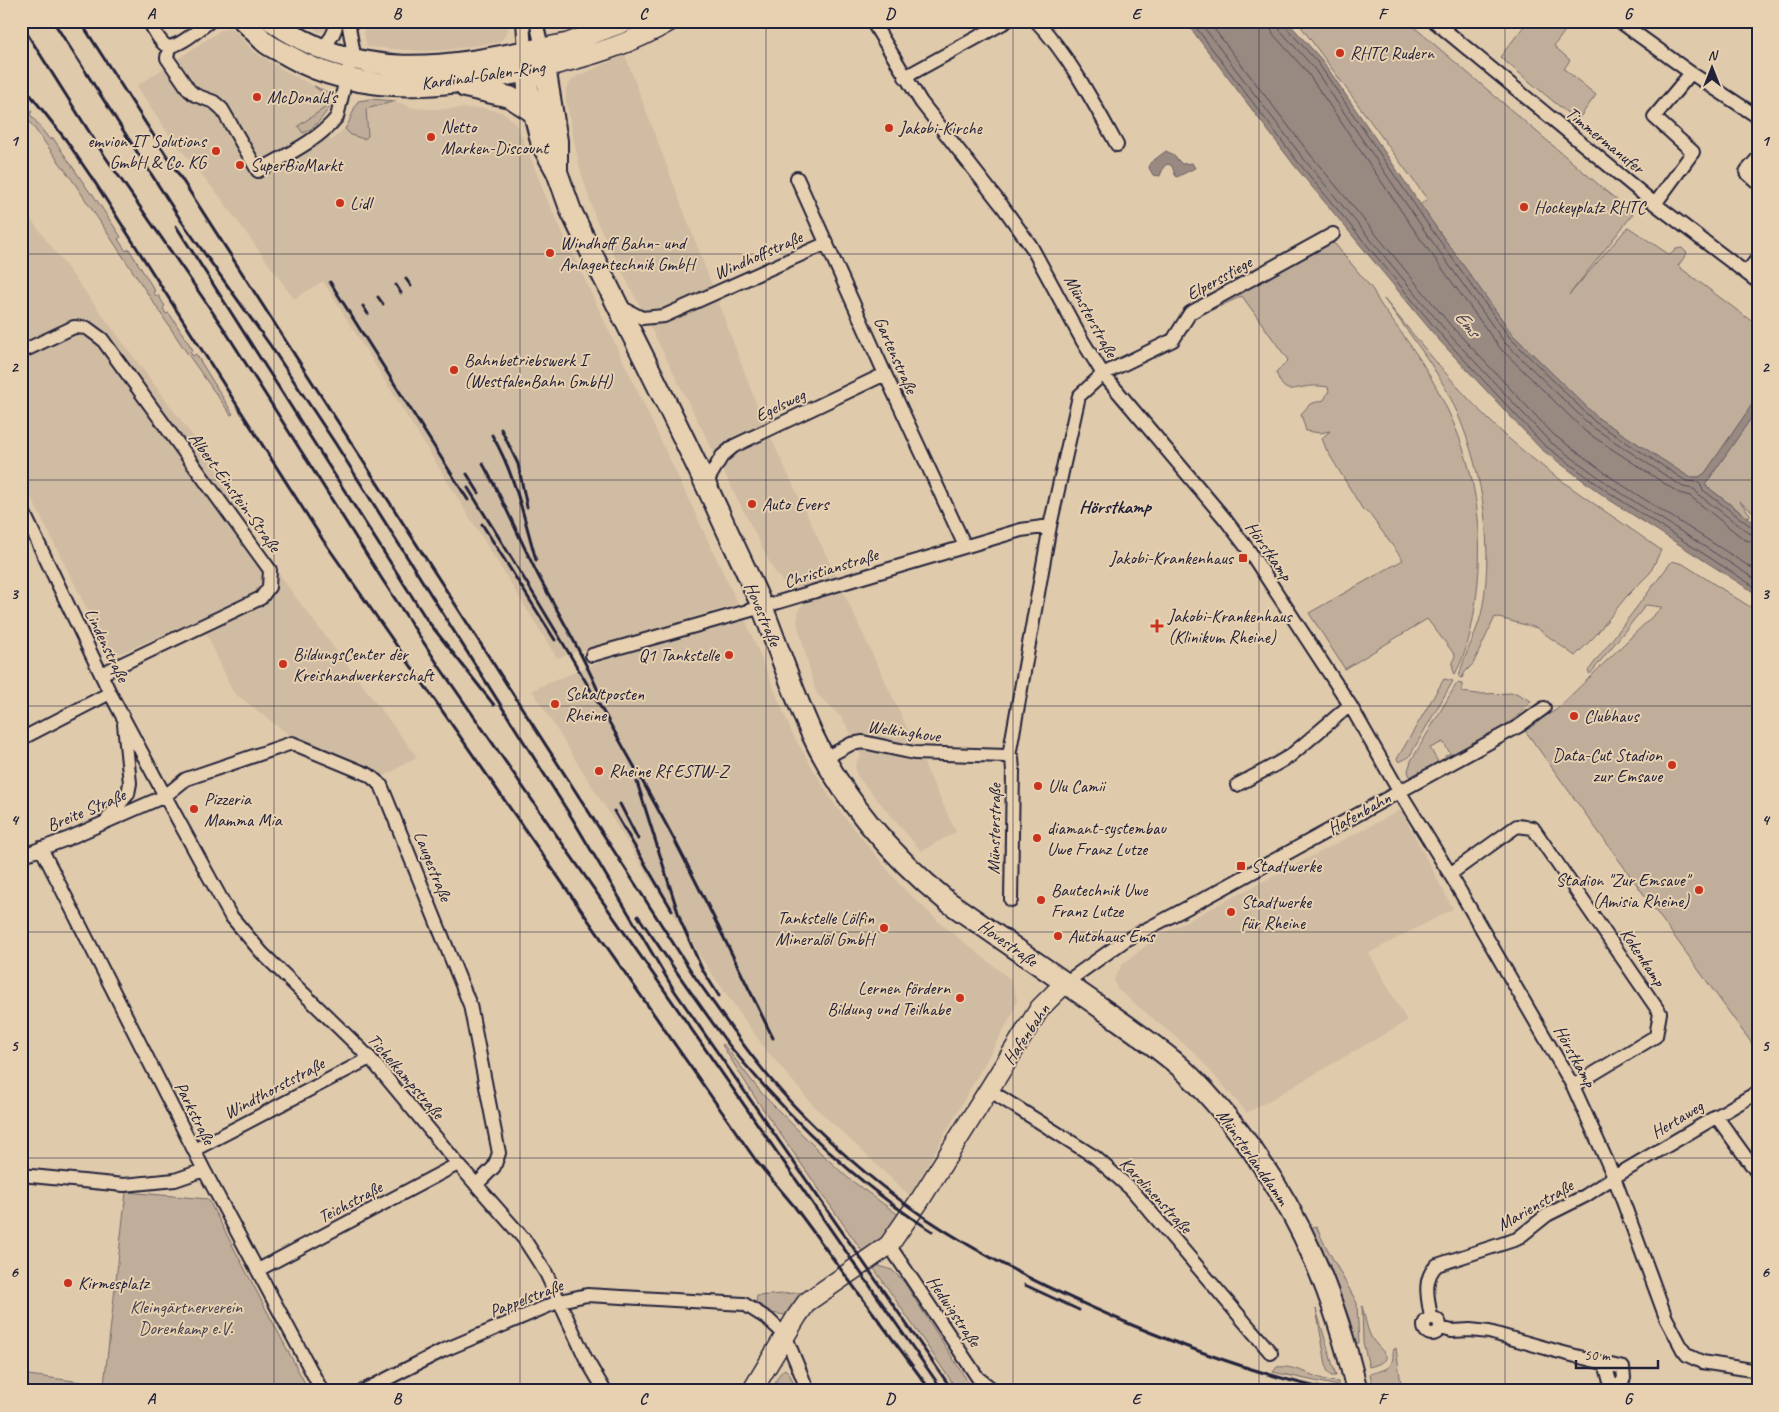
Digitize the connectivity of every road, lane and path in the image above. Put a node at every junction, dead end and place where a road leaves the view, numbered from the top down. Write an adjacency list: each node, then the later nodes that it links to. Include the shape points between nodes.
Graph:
1 (149, 21): 16 (street)
2 (210, 21): 16 (street, via 176,46)
3 (244, 21): 22 (main road, Kardinal-Galen-Ring, via 267,44 299,62)
4 (272, 21): 17 (main road, Kardinal-Galen-Ring)
5 (337, 21): 17 (street, via 331,39)
6 (348, 21): 18 (street, via 353,46)
7 (523, 21): 19 (street)
8 (536, 21): 19 (street)
9 (627, 21): 19 (street, Kardinal-Galen-Ring, via 568,43)
10 (670, 21): 19 (street, Kardinal-Galen-Ring, via 628,42 576,59)
11 (872, 21): 21 (street, Münsterstraße)
12 (1007, 21): 21 (street)
13 (1036, 21): 26 (street, via 1049,34 1072,69)
14 (1434, 21): 31 (street, Timmermanufer)
15 (1619, 21): 20 (street)
16 (168, 47): 22 (street, via 167,58 189,90 222,109 258,171 331,124 337,117)
17 (321, 49): 18 (main road, Kardinal-Galen-Ring)
18 (351, 59): 19 (main road, Kardinal-Galen-Ring, via 402,66); 22 (street)
19 (535, 60): 23 (main road, Kardinal-Galen-Ring); 24 (main road, Hovestraße); 28 (main road, Hovestraße, via 557,140)
20 (1691, 73): 25 (street); 31 (street, via 1654,117 1693,152)
21 (905, 77): 40 (street, Münsterstraße, via 1030,246)
22 (346, 79): 23 (main road, Kardinal-Galen-Ring, via 390,85)
23 (448, 84): 24 (main road, via 502,94)
24 (533, 112): 28 (main road, Hovestraße, via 542,145)
25 (1758, 117)
26 (1117, 145)
27 (1758, 158): 30 (street, via 1746,172)
28 (557, 172): 37 (main road, Hovestraße, via 571,211)
29 (797, 178): 33 (street, Gartenstraße)
30 (1758, 183)
31 (1655, 204): 35 (street, Timmermanufer)
32 (1333, 234): 40 (street, Elpersstiege, via 1190,312 1173,340)
33 (827, 243): 37 (street, Windhoffstraße, via 664,316 642,318); 39 (street, Gartenstraße)
34 (1758, 258): 35 (street)
35 (1746, 273): 36 (street, Timmermanufer)
36 (1758, 282)
37 (619, 306): 41 (main road, Hovestraße)
38 (21, 352): 47 (street, Albert-Einstein-Straße, via 74,328 88,328 102,339 270,570 269,587 261,598)
39 (884, 374): 41 (street, Egelsweg, via 734,446 722,456); 44 (street, Gartenstraße)
40 (1103, 374): 43 (street, Münsterstraße, via 1079,396); 49 (street, Hörstkamp, via 1250,552)
41 (705, 485): 45 (main road, Hovestraße)
42 (21, 507): 47 (street, Lindenstraße)
43 (1050, 526): 44 (street, Christianstraße, via 1021,530); 53 (street, Münsterstraße)
44 (965, 546): 45 (street, Christianstraße)
45 (762, 608): 46 (street, Christianstraße); 54 (main road, Hovestraße, via 811,733)
46 (592, 655)
47 (101, 674): 48 (street, Lindenstraße)
48 (110, 693): 51 (street, Lindenstraße); 52 (street)
49 (1350, 705): 55 (street, via 1290,756); 56 (street, Hörstkamp)
50 (1544, 708): 56 (street, via 1518,726)
51 (123, 716): 57 (street, Lindenstraße); 58 (street, via 130,784 128,794)
52 (21, 739)
53 (1010, 757): 54 (street, Welkinghove, via 914,753 863,742 851,744); 62 (street, Münsterstraße, via 1013,771)
54 (825, 758): 63 (main road, Hovestraße, via 847,793 906,866 947,901)
55 (1237, 785)
56 (1399, 791): 61 (street, Hörstkamp); 63 (street, Hafenbahn, via 1124,941)
57 (165, 796): 58 (street, Breite Straße); 64 (street, Tichelkampstraße, via 230,915 262,953); 75 (street, Laugestraße, via 186,780 292,743 369,775 380,784 470,1004 499,1152 494,1167)
58 (105, 822): 59 (street, Breite Straße)
59 (41, 848): 60 (street, Breite Straße); 69 (street, Parkstraße)
60 (21, 856)
61 (1450, 874): 65 (street, Hörstkamp); 65 (street, Kokenkamp, via 1517,826 1533,828 1660,1013 1656,1036)
62 (1010, 900)
63 (1065, 983): 66 (street, Hafenbahn, via 1040,1008); 89 (main road, Münsterlanddamm, via 1177,1065 1222,1111 1250,1147 1280,1192 1321,1273 1337,1315)
64 (370, 1058): 69 (street, Windthorststraße); 70 (street, Tichelkampstraße)
65 (1573, 1086): 74 (street, Hörstkamp)
66 (989, 1090): 76 (street, Hafenbahn); 80 (street, Karolinenstraße, via 1095,1157 1132,1190)
67 (1758, 1092): 68 (street, Hertaweg)
68 (1716, 1116): 72 (street); 74 (street, Hertaweg)
69 (194, 1150): 71 (street, Parkstraße)
70 (458, 1164): 75 (street, Tichelkampstraße); 77 (street, Teichstraße)
71 (204, 1170): 73 (street, via 175,1180 124,1185); 77 (street, Parkstraße)
72 (1758, 1174)
73 (21, 1175)
74 (1614, 1177): 81 (street, Marienstraße, via 1547,1215 1517,1239 1437,1265 1427,1283 1431,1317 1439,1320 1440,1328 1488,1332); 82 (street, Hörstkamp, via 1666,1318 1687,1355 1702,1362)
75 (476, 1185): 78 (street, Tichelkampstraße, via 524,1239)
76 (889, 1245): 79 (street, Hafenbahn, via 807,1302); 88 (street, Hedwigstraße, via 978,1378)
77 (258, 1270): 83 (street, Parkstraße)
78 (560, 1301): 79 (street, Pappelstraße, via 587,1295 744,1304 768,1319); 84 (street, Pappelstraße, via 442,1351); 85 (street, Tichelkampstraße, via 586,1359)
79 (785, 1335): 86 (street, Hafenbahn); 87 (street)
80 (1271, 1353)
81 (1605, 1363)
82 (1758, 1371)
83 (322, 1391)
84 (363, 1391)
85 (605, 1391)
86 (752, 1391)
87 (808, 1391)
88 (996, 1391)
89 (1357, 1391)

